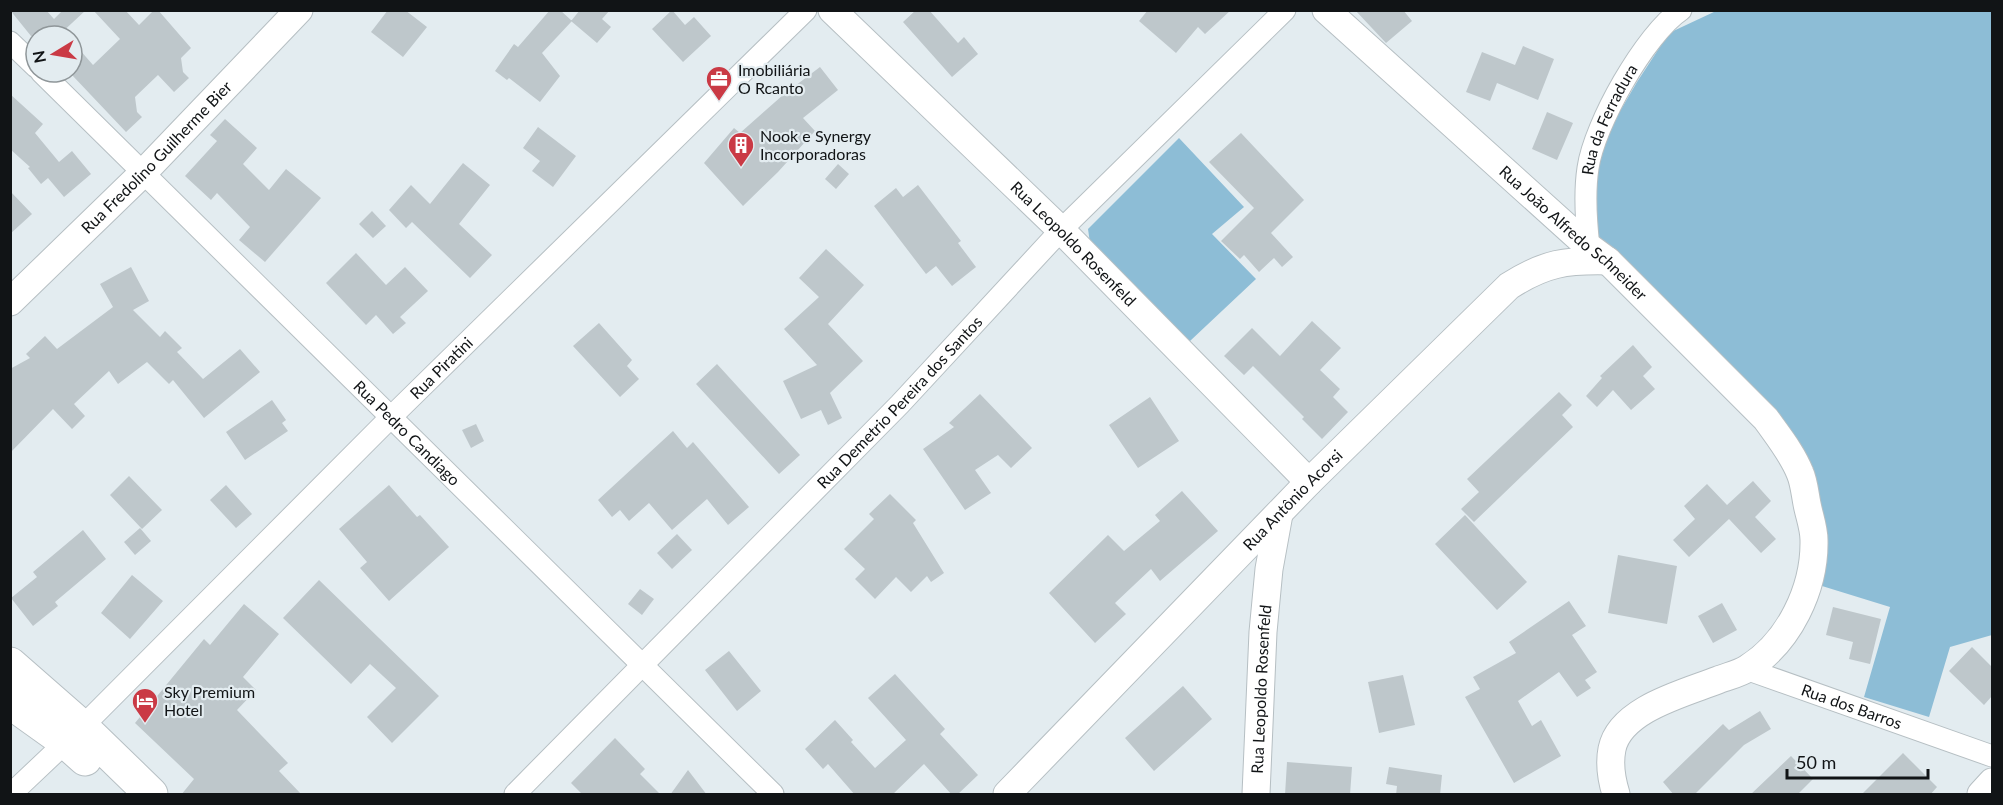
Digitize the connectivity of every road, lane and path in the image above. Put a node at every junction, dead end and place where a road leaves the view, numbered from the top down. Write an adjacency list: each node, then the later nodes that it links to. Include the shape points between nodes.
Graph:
1 (299, 10): 10 (street, Rua Fredolino Guilherme Bier)
2 (806, 10): 14 (street, Rua Piratini)
3 (832, 10): 11 (street, Rua Leopoldo Rosenfeld)
4 (1285, 10): 11 (street, Rua Demetrio Pereira dos Santos)
5 (1326, 10): 12 (street, Rua João Alfredo Schneider)
6 (1681, 10): 12 (street, Rua da Ferradura, via 1664,24 1629,73 1596,138 1586,188)
7 (10, 42): 8 (street)
8 (24, 55)
9 (53, 84): 10 (street, Rua Pedro Candiago)
10 (142, 174): 13 (street, Rua Fredolino Guilherme Bier); 14 (street, Rua Pedro Candiago)
11 (1061, 230): 15 (street, Rua Leopoldo Rosenfeld); 18 (street, Rua Demetrio Pereira dos Santos, via 900,404)
12 (1598, 254): 15 (street, Rua Antônio Acorsi, via 1551,265 1509,286); 19 (street, Rua João Alfredo Schneider, via 1766,419 1801,474 1814,539 1804,596 1784,635)
13 (10, 302)
14 (390, 418): 18 (street, Rua Pedro Candiago); 21 (street, Rua Piratini)
15 (1309, 482): 16 (street, Rua Antônio Acorsi)
16 (1279, 514): 29 (street, Rua Antônio Acorsi); 30 (street, Rua Leopoldo Rosenfeld, via 1263,632)
17 (10, 664): 21 (main road)
18 (644, 665): 27 (street, Rua Demetrio Pereira dos Santos); 28 (street, Rua Pedro Candiago)
19 (1746, 669): 22 (street, Rua dos Barros); 31 (street, Rua João Alfredo Schneider, via 1658,703 1631,720 1612,748 1610,763)
20 (10, 702): 21 (main road)
21 (74, 735): 24 (street, Rua Piratini); 25 (main road); 26 (main road)
22 (1992, 756)
23 (1992, 782): 32 (street)
24 (11, 795)
25 (122, 795)
26 (151, 795)
27 (515, 795)
28 (773, 795)
29 (1007, 795)
30 (1256, 795)
31 (1616, 795)
32 (1981, 795)

